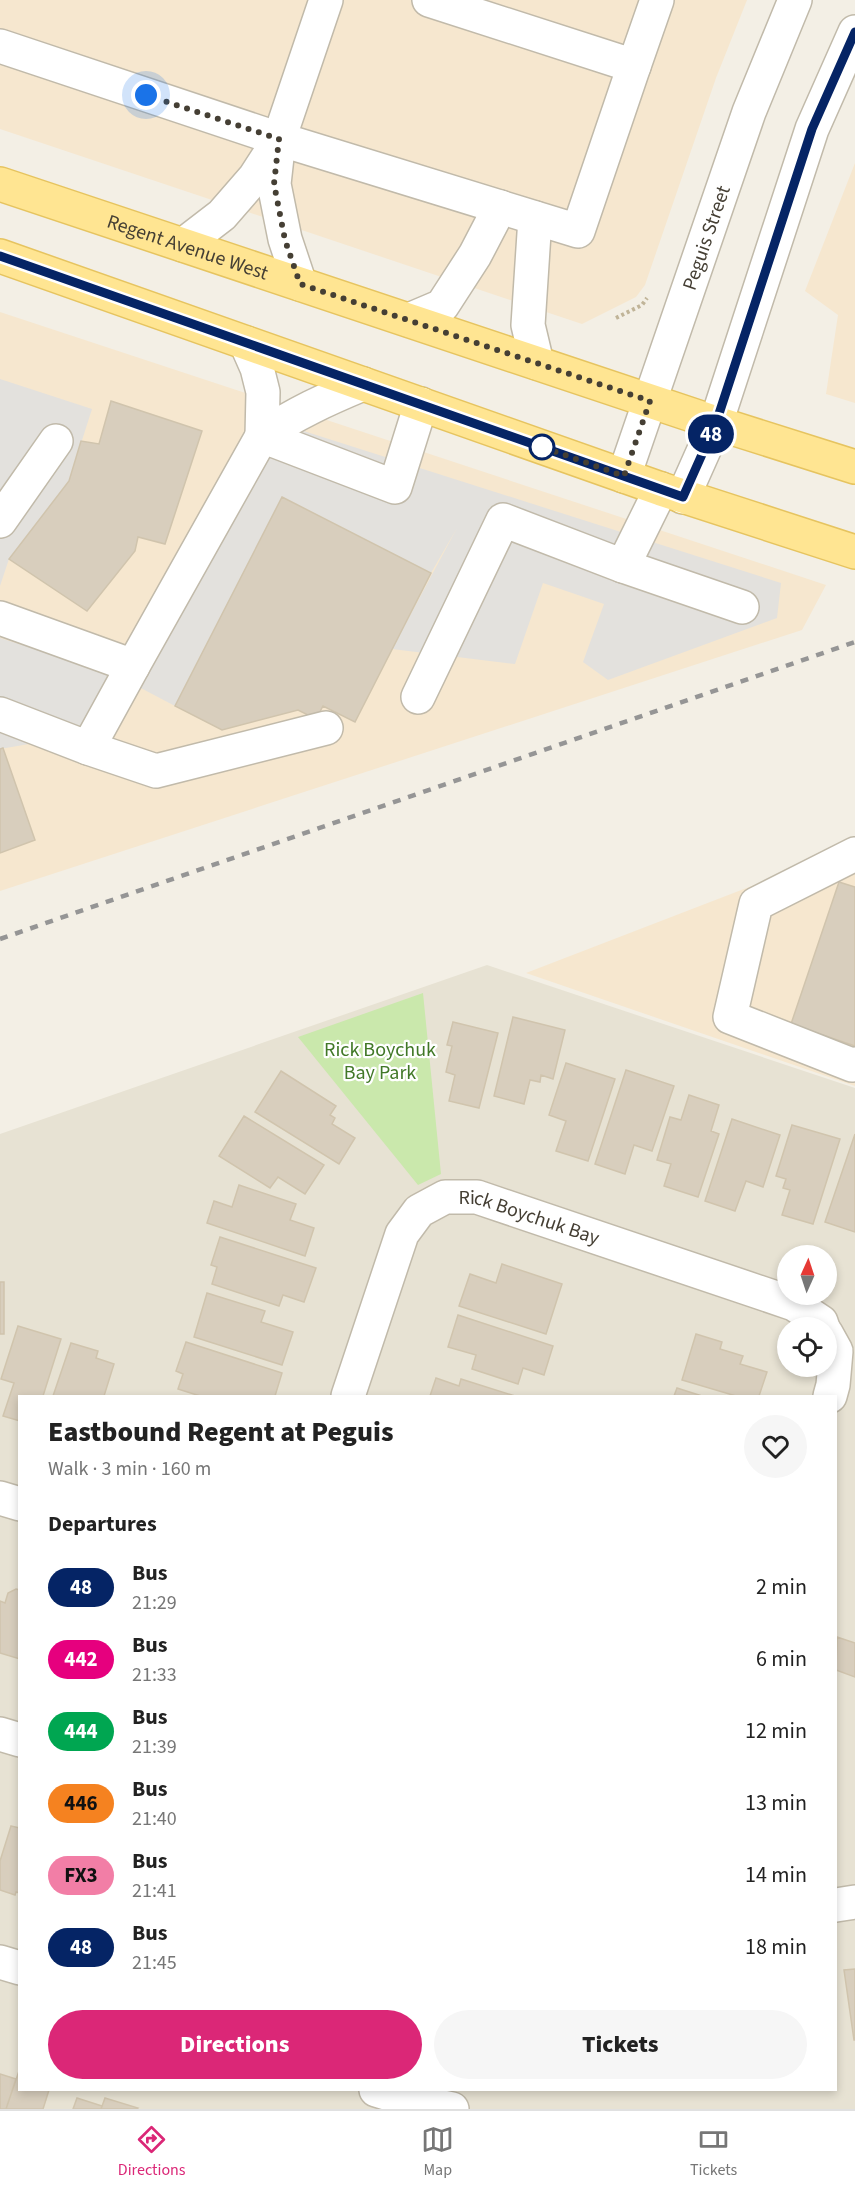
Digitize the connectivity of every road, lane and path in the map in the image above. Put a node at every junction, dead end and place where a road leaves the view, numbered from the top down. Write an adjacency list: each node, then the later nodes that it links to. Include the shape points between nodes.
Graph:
1 (326, 0): 8 (street)
2 (429, 0): 7 (street)
3 (657, 0): 7 (street)
4 (795, 0): 19 (street, Peguis Street, via 749,112)
5 (855, 32): 21 (street, via 812,129)
6 (0, 46): 8 (street)
7 (634, 66): 11 (street, via 578,231)
8 (279, 139): 10 (street); 12 (street, via 255,177 222,215); 14 (street, via 274,184 285,240)
9 (0, 184): 12 (main road, Regent Avenue West)
10 (500, 207): 11 (street); 15 (street, via 442,306)
11 (535, 218): 17 (street, via 528,325)
12 (183, 245): 14 (main road, Regent Avenue West)
13 (0, 256): 16 (main road)
14 (300, 284): 15 (main road, Regent Avenue West)
15 (409, 320): 17 (main road, Regent Avenue West)
16 (246, 343): 18 (main road); 22 (street, via 263,392)
17 (537, 363): 19 (main road, Regent Avenue West)
18 (363, 384): 20 (main road); 22 (street, via 320,402)
19 (650, 401): 21 (main road, Regent Avenue West); 25 (street, Peguis Street)
20 (421, 404): 22 (street, via 395,486); 25 (main road)
21 (716, 423): 24 (main road, Regent Avenue West); 26 (street)
22 (262, 436): 32 (street)
23 (56, 441): 27 (street)
24 (855, 467)
25 (624, 476): 26 (main road)
26 (672, 493): 28 (main road); 29 (street)
27 (0, 521)
28 (855, 552)
29 (623, 566): 30 (street); 33 (street, via 503,520)
30 (742, 607)
31 (0, 618): 32 (street)
32 (133, 666): 36 (street)
33 (418, 697)
34 (0, 714): 36 (street)
35 (326, 728): 36 (street, via 156,771)
36 (88, 748)
37 (855, 854): 38 (street, via 756,904 730,1017)
38 (855, 1064)
39 (814, 1317): 41 (street, Rick Boychuk Bay, via 794,1304 477,1197 445,1197 419,1212 402,1234)
40 (834, 1377): 42 (street)
41 (348, 1395)
42 (830, 1395)
43 (0, 1498): 44 (street)
44 (18, 1503)
45 (0, 1734): 46 (street)
46 (18, 1739)
47 (855, 1902): 48 (street)
48 (837, 1905)
49 (0, 1962): 50 (street)
50 (18, 1967)
51 (379, 2091): 52 (street)
52 (452, 2109)

